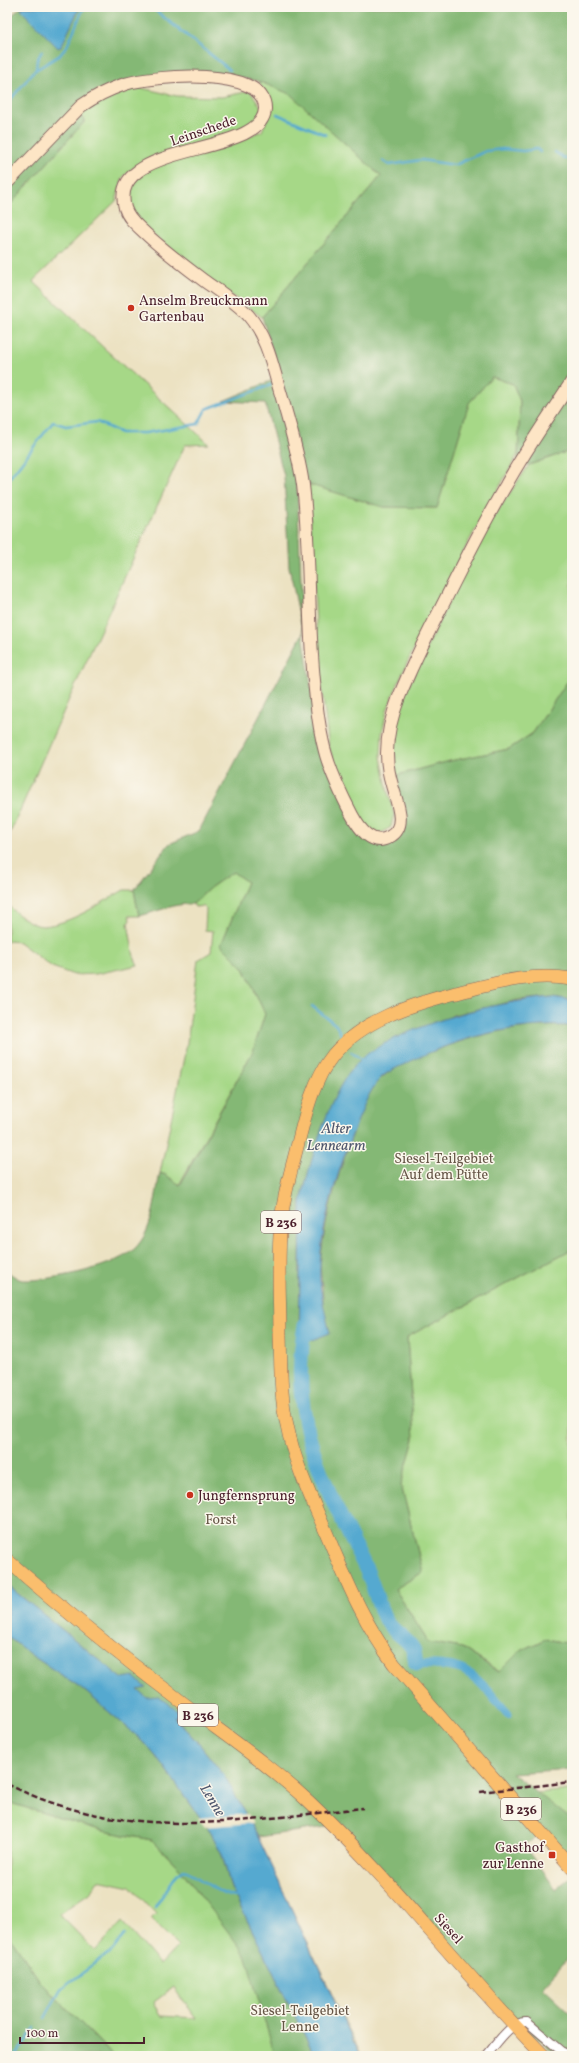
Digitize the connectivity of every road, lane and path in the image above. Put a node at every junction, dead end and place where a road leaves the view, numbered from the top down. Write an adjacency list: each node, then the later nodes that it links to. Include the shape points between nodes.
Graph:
1 (7, 183): 2 (main road, Leinschede, via 81,106 125,84 153,79 206,77 237,82 255,89 263,100 263,117 253,128 136,172 126,184 124,208 134,222 161,248 245,312 262,335 296,449 302,483 312,665 325,751 354,820 365,834 378,840 392,836 400,820 388,771 387,754 390,724 402,691 493,506)
2 (572, 381)
3 (572, 979): 5 (main road, B 236, via 530,976 442,997 387,1016 346,1041 332,1056 307,1110 284,1202 279,1250 282,1390 286,1425 296,1460 361,1613 374,1638 394,1664)
4 (7, 1560): 6 (main road, Siesel / B 236, via 86,1629 309,1803 378,1874)
5 (572, 1868)
6 (514, 2025): 7 (street); 8 (main road, B 236); 9 (street, via 520,2021 527,2022 561,2051)
7 (486, 2056)
8 (544, 2056)
9 (571, 2056)

